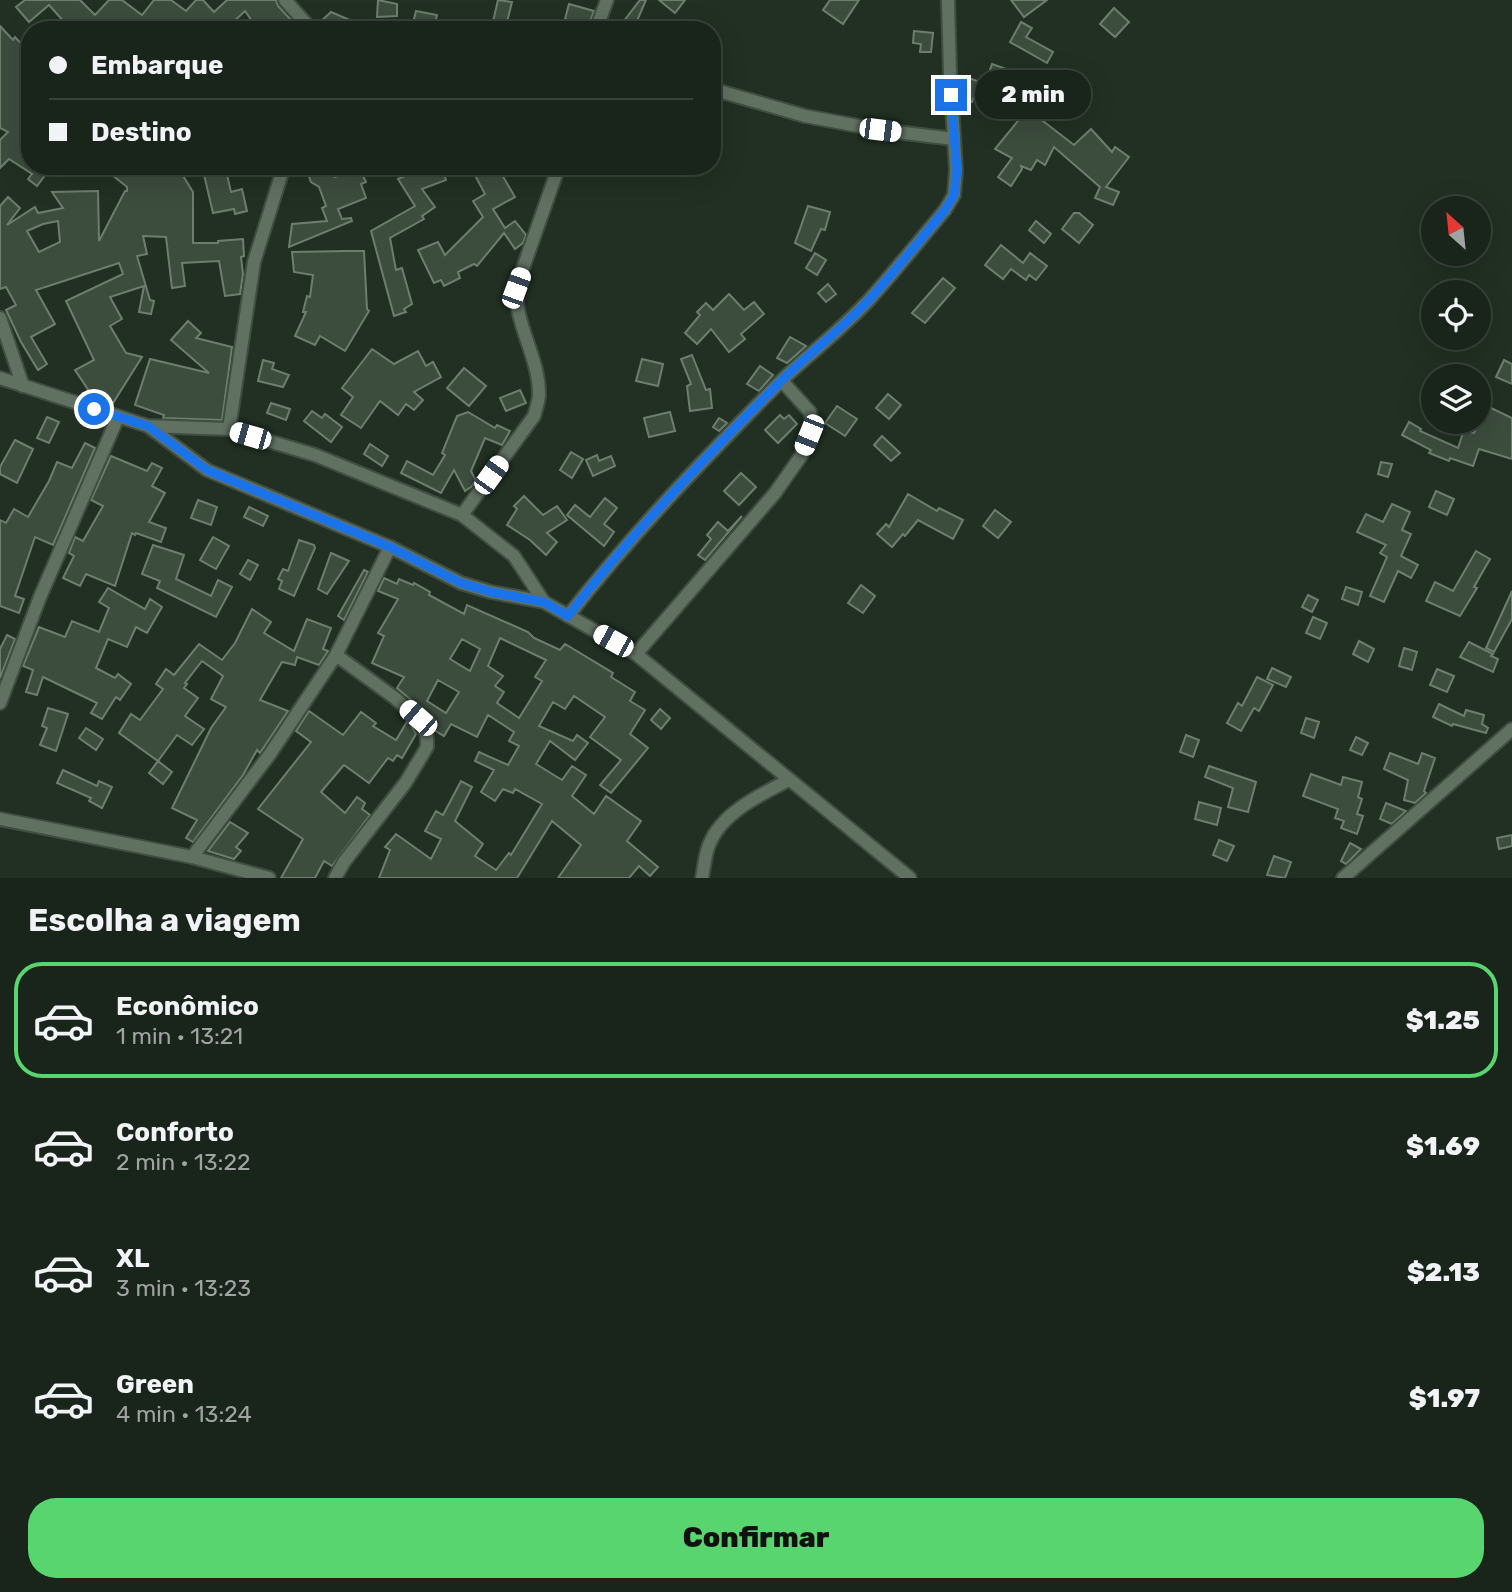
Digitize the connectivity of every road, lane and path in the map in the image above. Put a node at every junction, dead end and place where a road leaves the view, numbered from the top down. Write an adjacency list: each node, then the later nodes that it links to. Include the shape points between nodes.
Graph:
1 (285, 0): 4 (street)
2 (607, 0): 5 (street)
3 (948, 0): 7 (street)
4 (304, 21)
5 (599, 21)
6 (721, 92): 7 (street, via 805,116)
7 (954, 139): 12 (street, via 954,195 945,210 868,300)
8 (281, 175): 16 (street, via 254,262)
9 (556, 175): 17 (street, via 516,288 515,306 537,375 539,396 534,415)
10 (0, 318): 13 (street)
11 (0, 379): 13 (street)
12 (782, 381): 20 (street, via 667,498); 21 (street, via 810,412 812,423 801,456 775,493)
13 (23, 386): 14 (street)
14 (118, 417): 15 (street); 23 (street)
15 (148, 426): 16 (street); 18 (street, via 207,470)
16 (229, 429): 17 (street, via 315,455)
17 (462, 515): 19 (street, via 514,556)
18 (390, 547): 19 (street, via 461,583); 22 (street)
19 (544, 602): 20 (street)
20 (568, 616): 21 (street)
21 (636, 653): 25 (street)
22 (336, 655): 27 (street); 29 (street, via 418,718 428,736 427,747 406,782)
23 (0, 703)
24 (1512, 729): 32 (street)
25 (789, 780): 30 (street, via 752,799 725,821 709,845); 31 (street)
26 (0, 819): 27 (street)
27 (192, 858): 28 (street)
28 (269, 878)
29 (335, 878)
30 (702, 878)
31 (910, 878)
32 (1343, 878)

